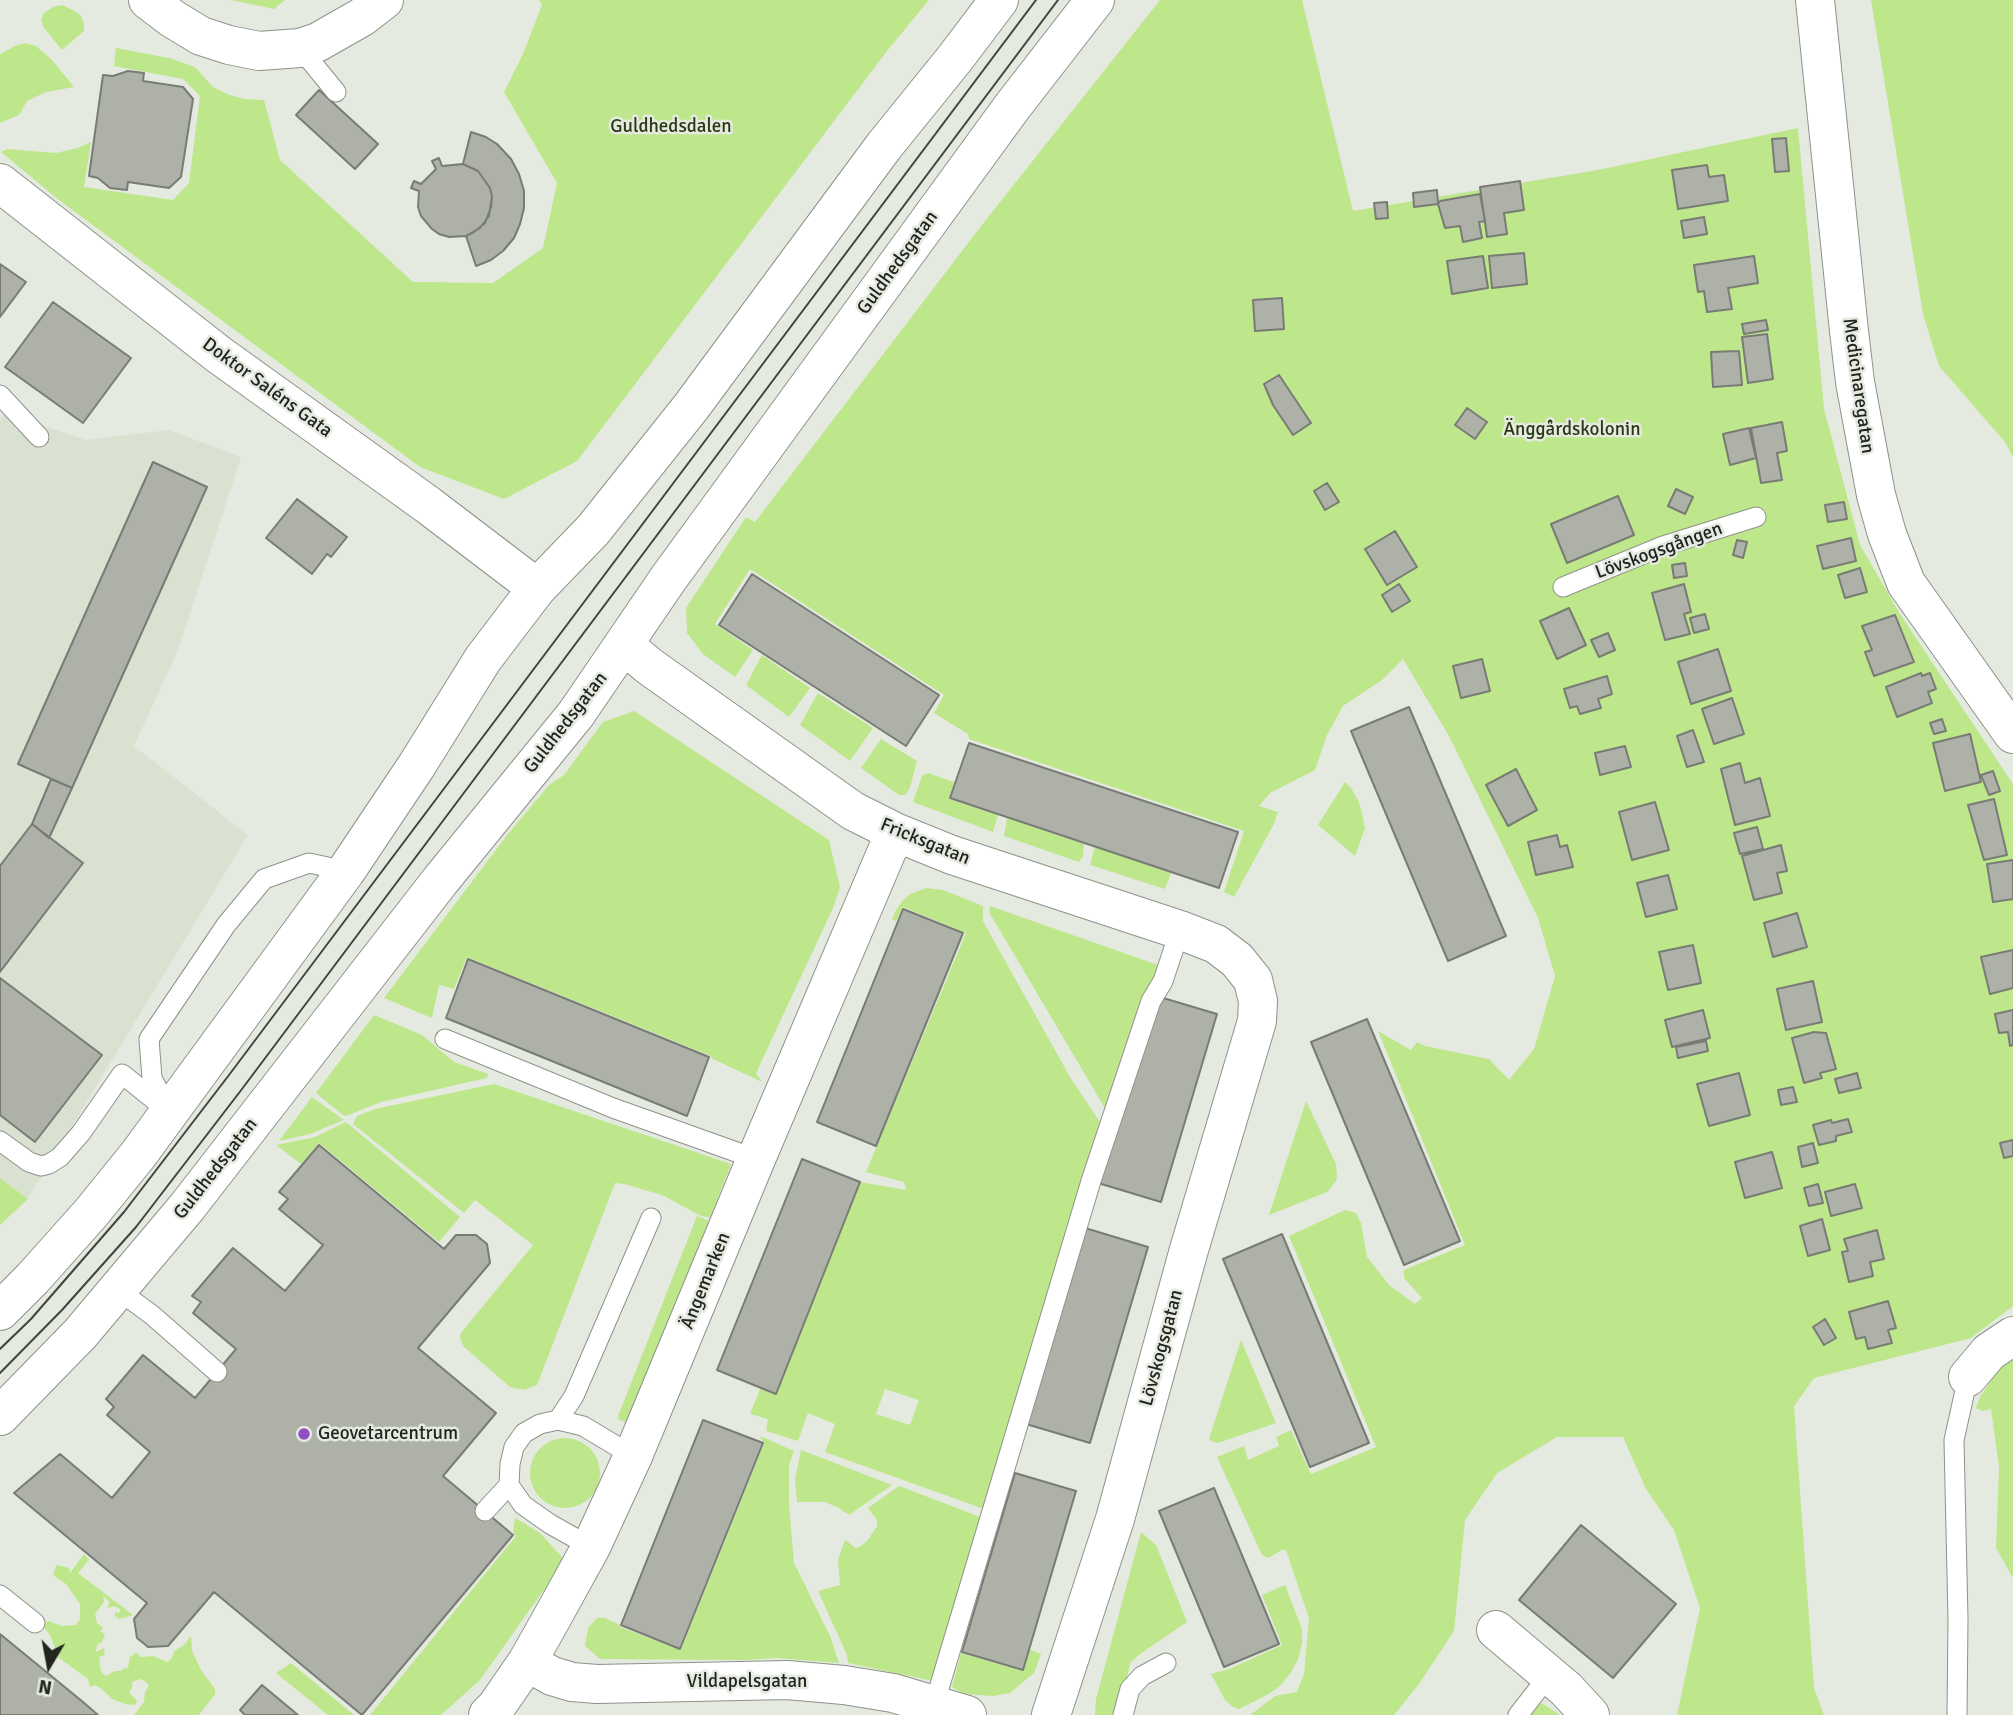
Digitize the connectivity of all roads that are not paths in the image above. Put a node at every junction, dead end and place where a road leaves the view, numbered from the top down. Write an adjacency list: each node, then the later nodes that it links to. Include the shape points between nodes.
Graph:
1 (148, 0): 6 (street, via 214,41 259,51)
2 (384, 0): 6 (street, via 362,17)
3 (999, 0): 13 (street, via 884,146 691,407 593,530)
4 (1095, 0): 14 (street, Guldhedsgatan, via 1004,117)
5 (1815, 0): 15 (street, Medicinaregatan, via 1851,344 1876,495 1906,583)
6 (300, 48): 7 (lane)
7 (337, 92)
8 (0, 183): 13 (street, Doktor Saléns Gata, via 218,354)
9 (0, 396): 10 (lane)
10 (39, 437)
11 (1756, 517): 12 (lane, Lövskogsgången, via 1663,546)
12 (1563, 587)
13 (537, 588): 17 (street, via 483,659)
14 (624, 645): 16 (street, Fricksgatan, via 853,811); 25 (street, Guldhedsgatan, via 576,714)
15 (2013, 734)
16 (895, 832): 18 (street, Fricksgatan); 23 (street, Ängemarken)
17 (346, 872): 21 (street); 21 (lane, via 309,863 264,879 226,925 149,1040 152,1078)
18 (1180, 930): 19 (street, Fricksgatan, via 1216,944); 42 (lane, via 1163,981 1151,1001 1091,1181)
19 (1253, 980): 44 (street, Lövskogsgatan, via 1257,1021 1115,1519)
20 (445, 1039): 23 (lane, via 613,1108)
21 (169, 1111): 22 (lane, via 122,1074 81,1133 49,1164 29,1162); 26 (street, via 91,1213)
22 (0, 1141)
23 (756, 1159): 32 (street, Ängemarken)
24 (651, 1218): 31 (lane, via 574,1396)
25 (118, 1290): 28 (lane); 30 (street, Guldhedsgatan)
26 (2, 1309)
27 (2013, 1336): 29 (street, via 1989,1352)
28 (216, 1373)
29 (1968, 1377): 48 (lane, via 1954,1440)
30 (2, 1413)
31 (558, 1420): 32 (lane, via 583,1426); 33 (lane, via 524,1433 514,1447)
32 (634, 1456): 35 (street, Ängemarken)
33 (509, 1485): 34 (lane); 35 (lane, via 523,1505)
34 (485, 1511)
35 (591, 1546): 39 (street, Ängemarken)
36 (0, 1595): 37 (lane)
37 (34, 1623)
38 (1496, 1630): 41 (street)
39 (527, 1662): 42 (street, Vildapelsgatan, via 572,1682 787,1680 893,1693); 43 (street, Ängemarken)
40 (1166, 1663): 45 (lane, via 1142,1676 1130,1689)
41 (1550, 1674): 46 (lane); 47 (street)
42 (951, 1710)
43 (488, 1715)
44 (1051, 1715)
45 (1123, 1715)
46 (1518, 1715)
47 (1590, 1715)
48 (1957, 1715)

